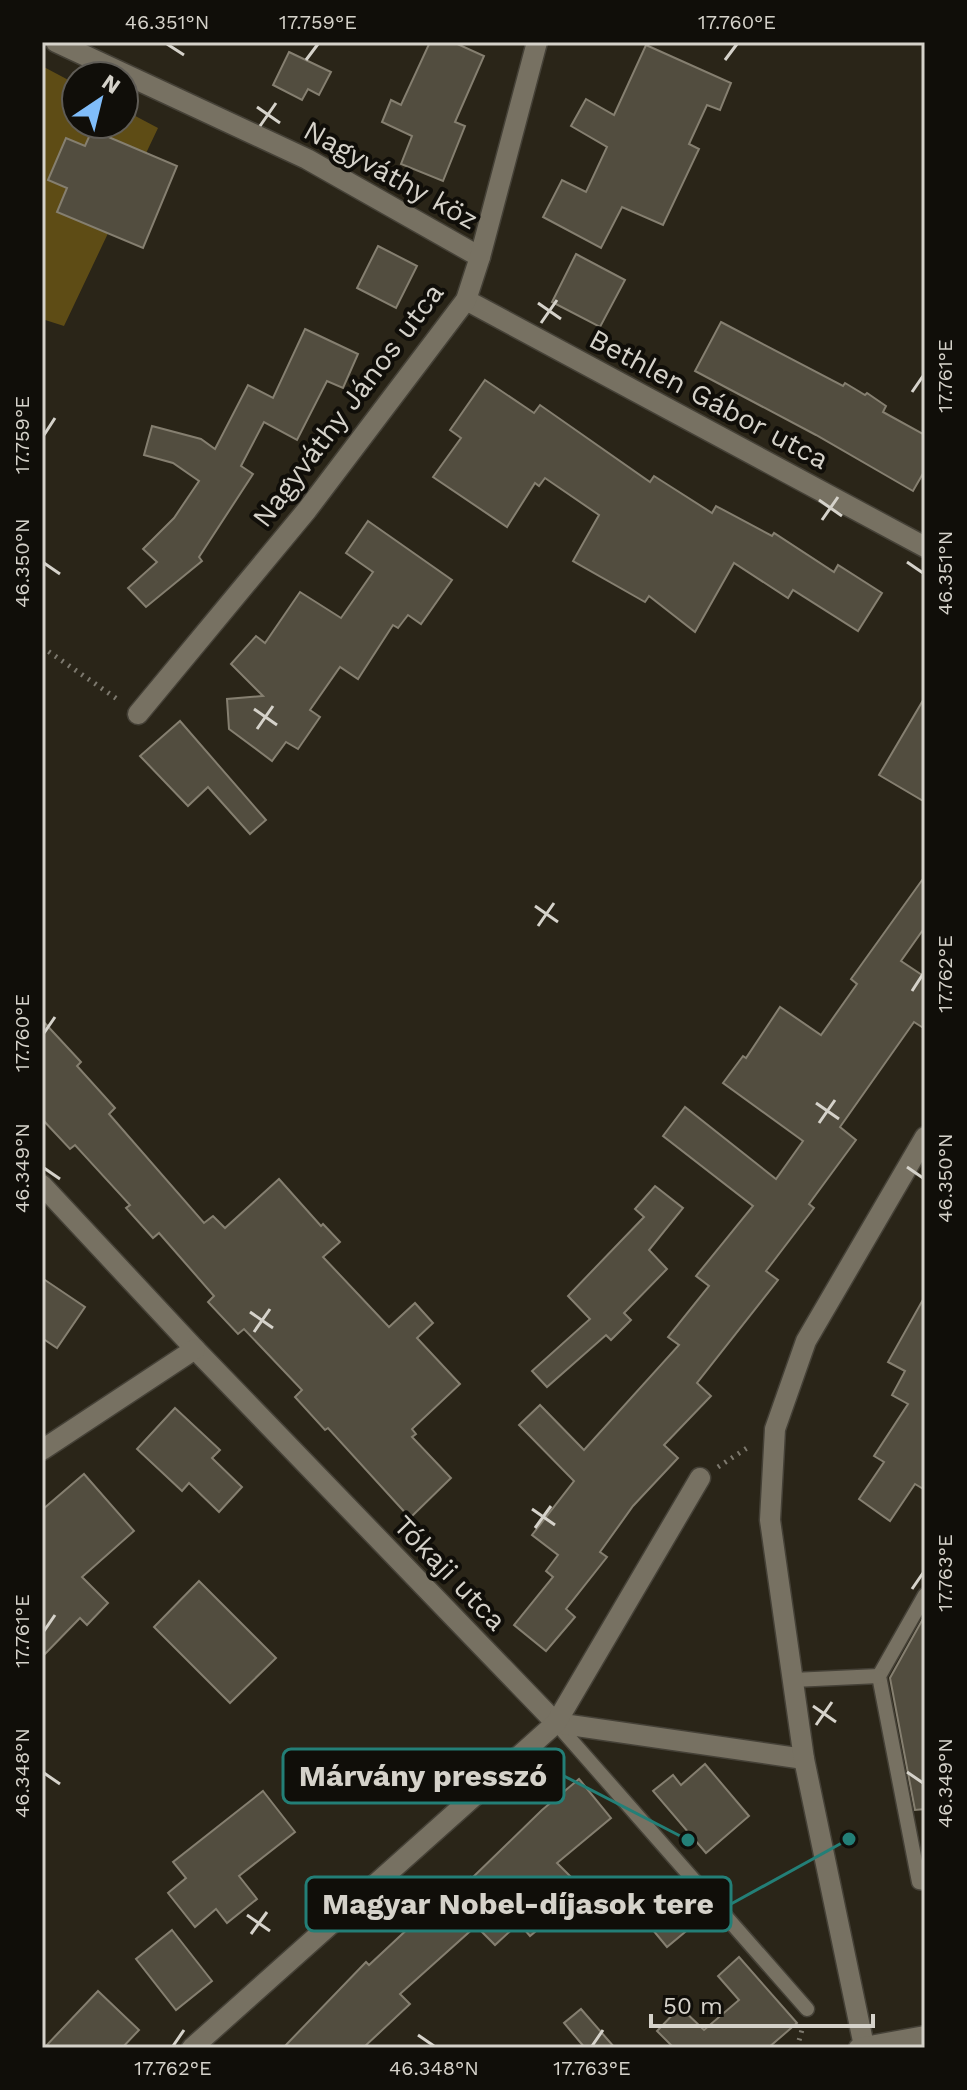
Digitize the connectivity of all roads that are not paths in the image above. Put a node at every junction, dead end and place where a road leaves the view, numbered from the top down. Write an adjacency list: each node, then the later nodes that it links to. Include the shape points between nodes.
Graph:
1 (56, 42): 3 (street, Nagyváthy köz, via 307,159)
2 (537, 42): 3 (street, Nagyváthy János utca)
3 (480, 257): 4 (street, Nagyváthy János utca)
4 (466, 300): 5 (street, Bethlen Gábor utca); 6 (street, Nagyváthy János utca, via 307,510)
5 (925, 547)
6 (138, 714)
7 (925, 1137): 14 (street, via 806,1341 775,1429 770,1520)
8 (42, 1185): 9 (street, Tókaji utca)
9 (195, 1349): 10 (street); 15 (street, Tókaji utca)
10 (42, 1450)
11 (700, 1478): 15 (street)
12 (925, 1595): 13 (lane)
13 (879, 1676): 14 (lane); 17 (lane, via 919,1882)
14 (793, 1680): 16 (street)
15 (556, 1723): 16 (street); 18 (lane, Tókaji utca); 21 (street)
16 (804, 1759): 20 (street)
17 (925, 1883)
18 (807, 2009)
19 (925, 2036): 20 (street)
20 (862, 2047)
21 (192, 2048)

